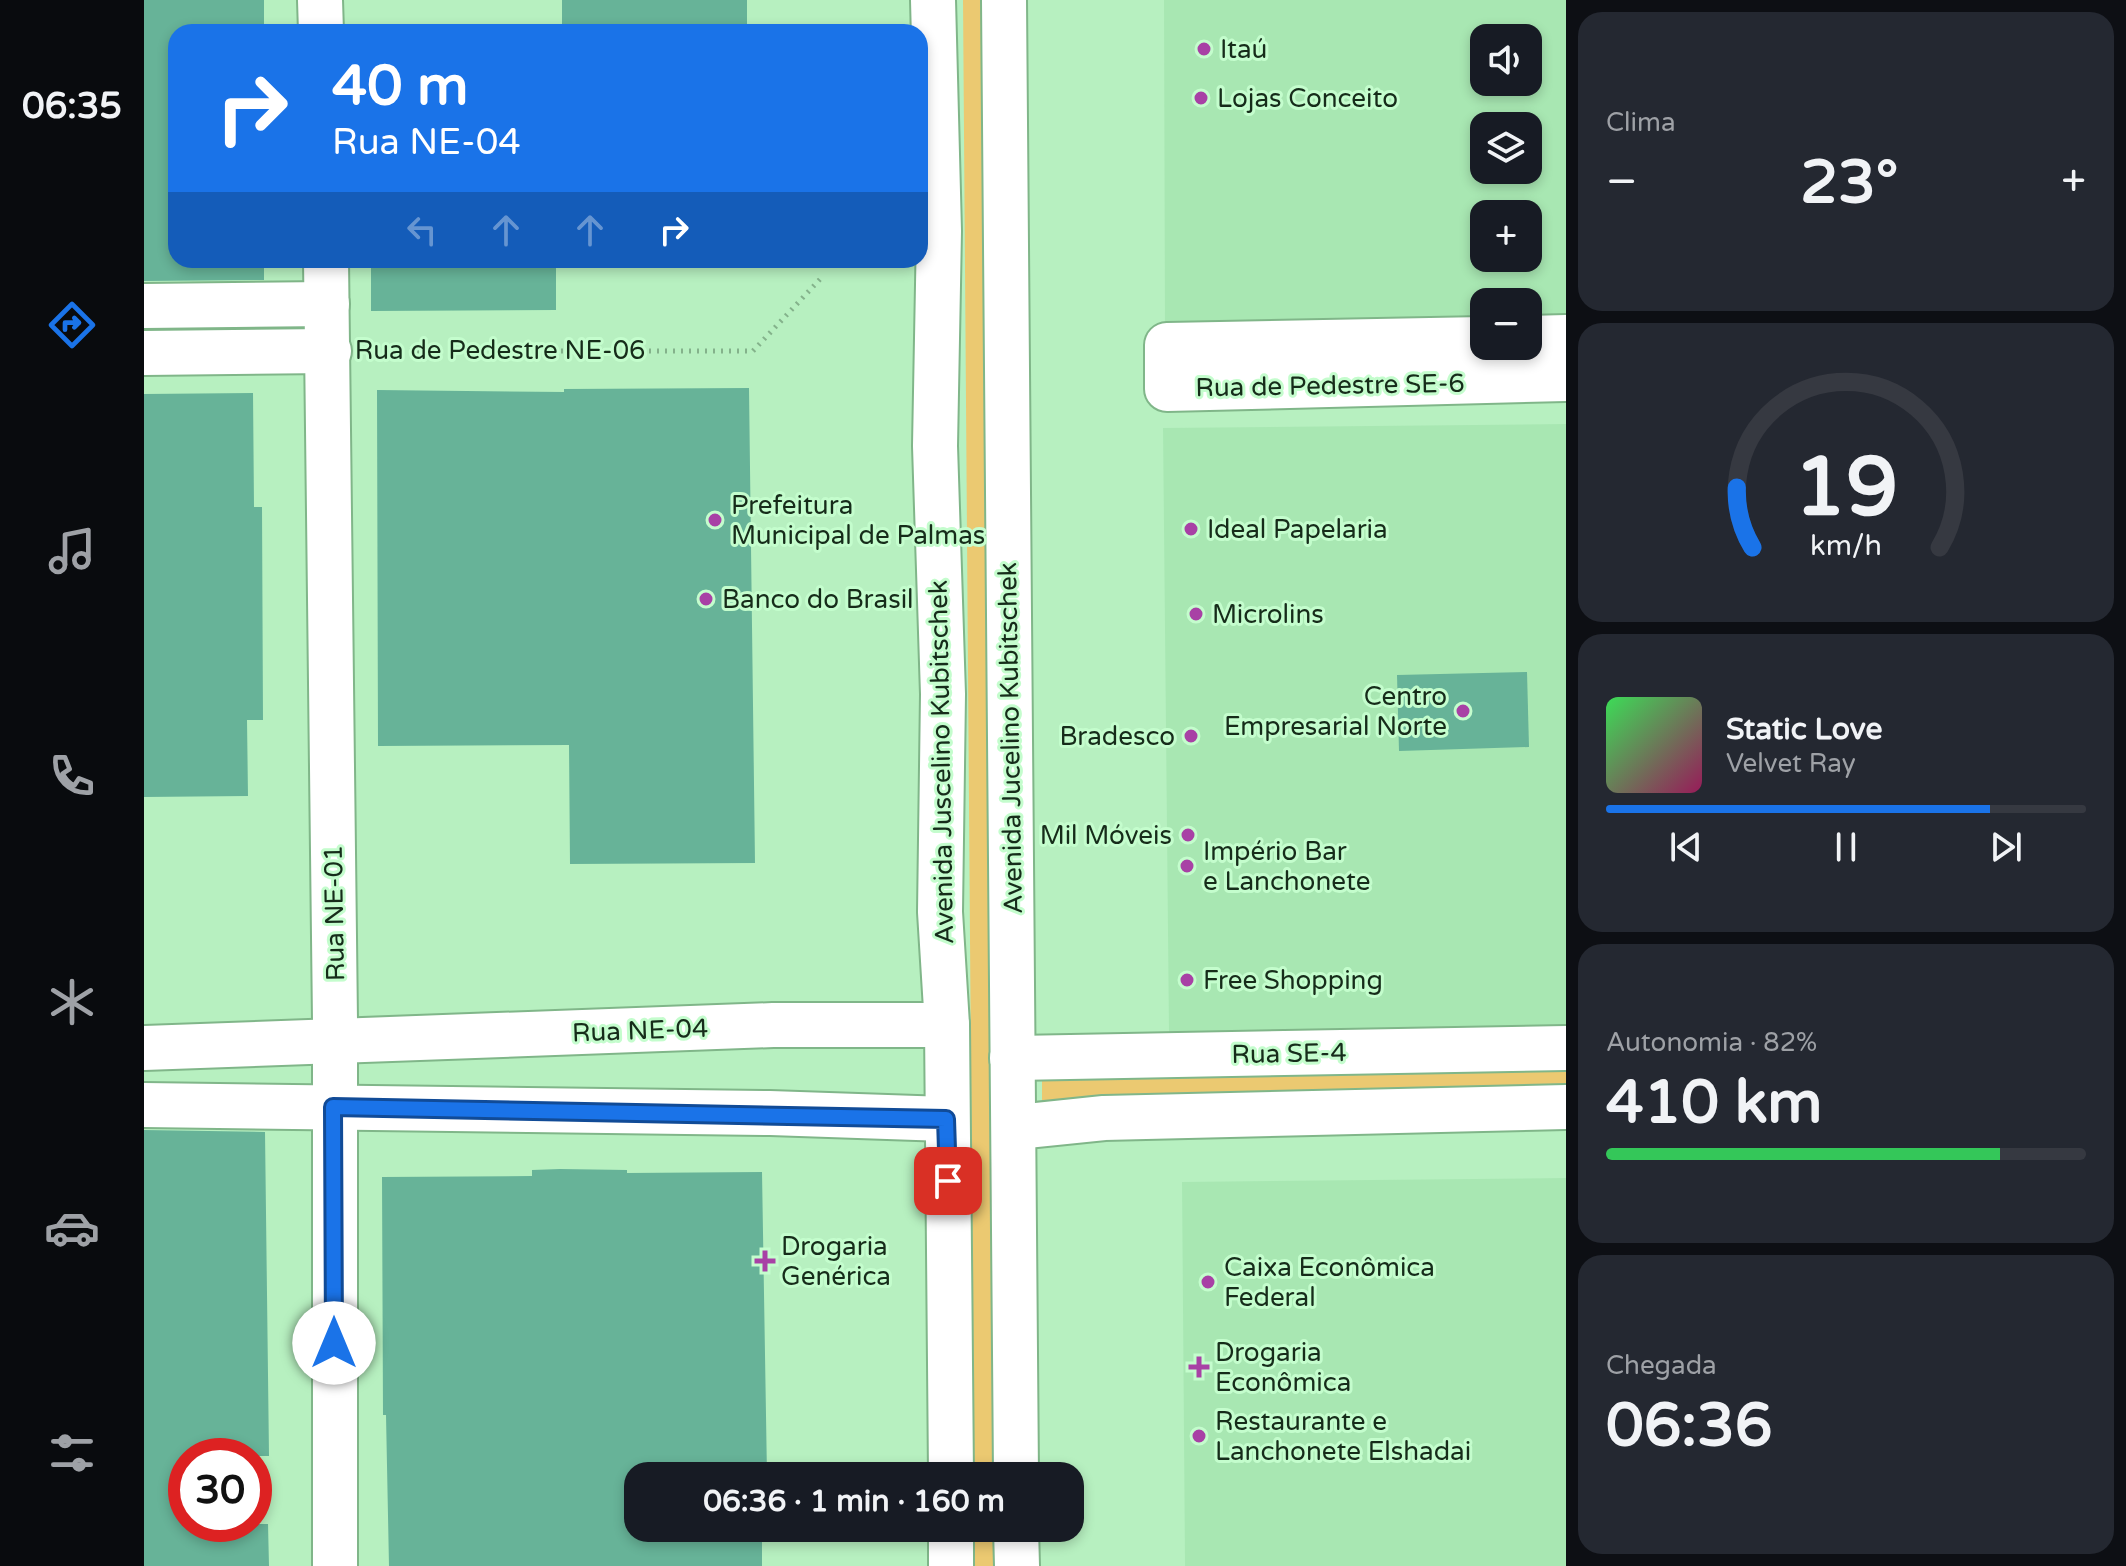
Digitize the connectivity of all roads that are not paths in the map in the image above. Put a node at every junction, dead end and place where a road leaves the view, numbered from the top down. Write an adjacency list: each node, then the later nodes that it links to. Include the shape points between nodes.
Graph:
1 (320, 0): 4 (street)
2 (933, 0): 14 (street, Avenida Juscelino Kubitschek, via 939,231 935,446 943,694 940,912)
3 (1004, 0): 18 (street, Avenida Jucelino Kubitschek)
4 (321, 24)
5 (326, 268): 6 (street, Rua NE-01)
6 (327, 304): 7 (street); 11 (street, Rua NE-01)
7 (144, 306)
8 (1566, 337): 9 (street)
9 (1542, 338)
10 (1470, 339): 13 (street, Rua de Pedestre SE-6, via 1167,345 1167,389)
11 (329, 351): 12 (street, Rua de Pedestre NE-06); 15 (street, Rua NE-01)
12 (144, 353)
13 (1566, 379)
14 (947, 1025): 15 (street, Rua NE-04, via 773,1025); 22 (street, Avenida Juscelino Kubitschek)
15 (334, 1043): 16 (street, Rua NE-04); 20 (street, Rua NE-01)
16 (144, 1048)
17 (1566, 1048): 18 (street, Rua SE-4)
18 (1012, 1058): 23 (street, Avenida Jucelino Kubitschek)
19 (144, 1105): 20 (street)
20 (333, 1107): 22 (street); 28 (street, Rua NE-01)
21 (1566, 1107): 23 (street, via 1104,1118)
22 (946, 1119): 24 (street, Avenida Juscelino Kubitschek)
23 (1016, 1127): 25 (street, Avenida Jucelino Kubitschek)
24 (951, 1462)
25 (1016, 1462)
26 (951, 1542): 29 (street)
27 (1016, 1542): 30 (street)
28 (335, 1566)
29 (951, 1566)
30 (1017, 1566)

